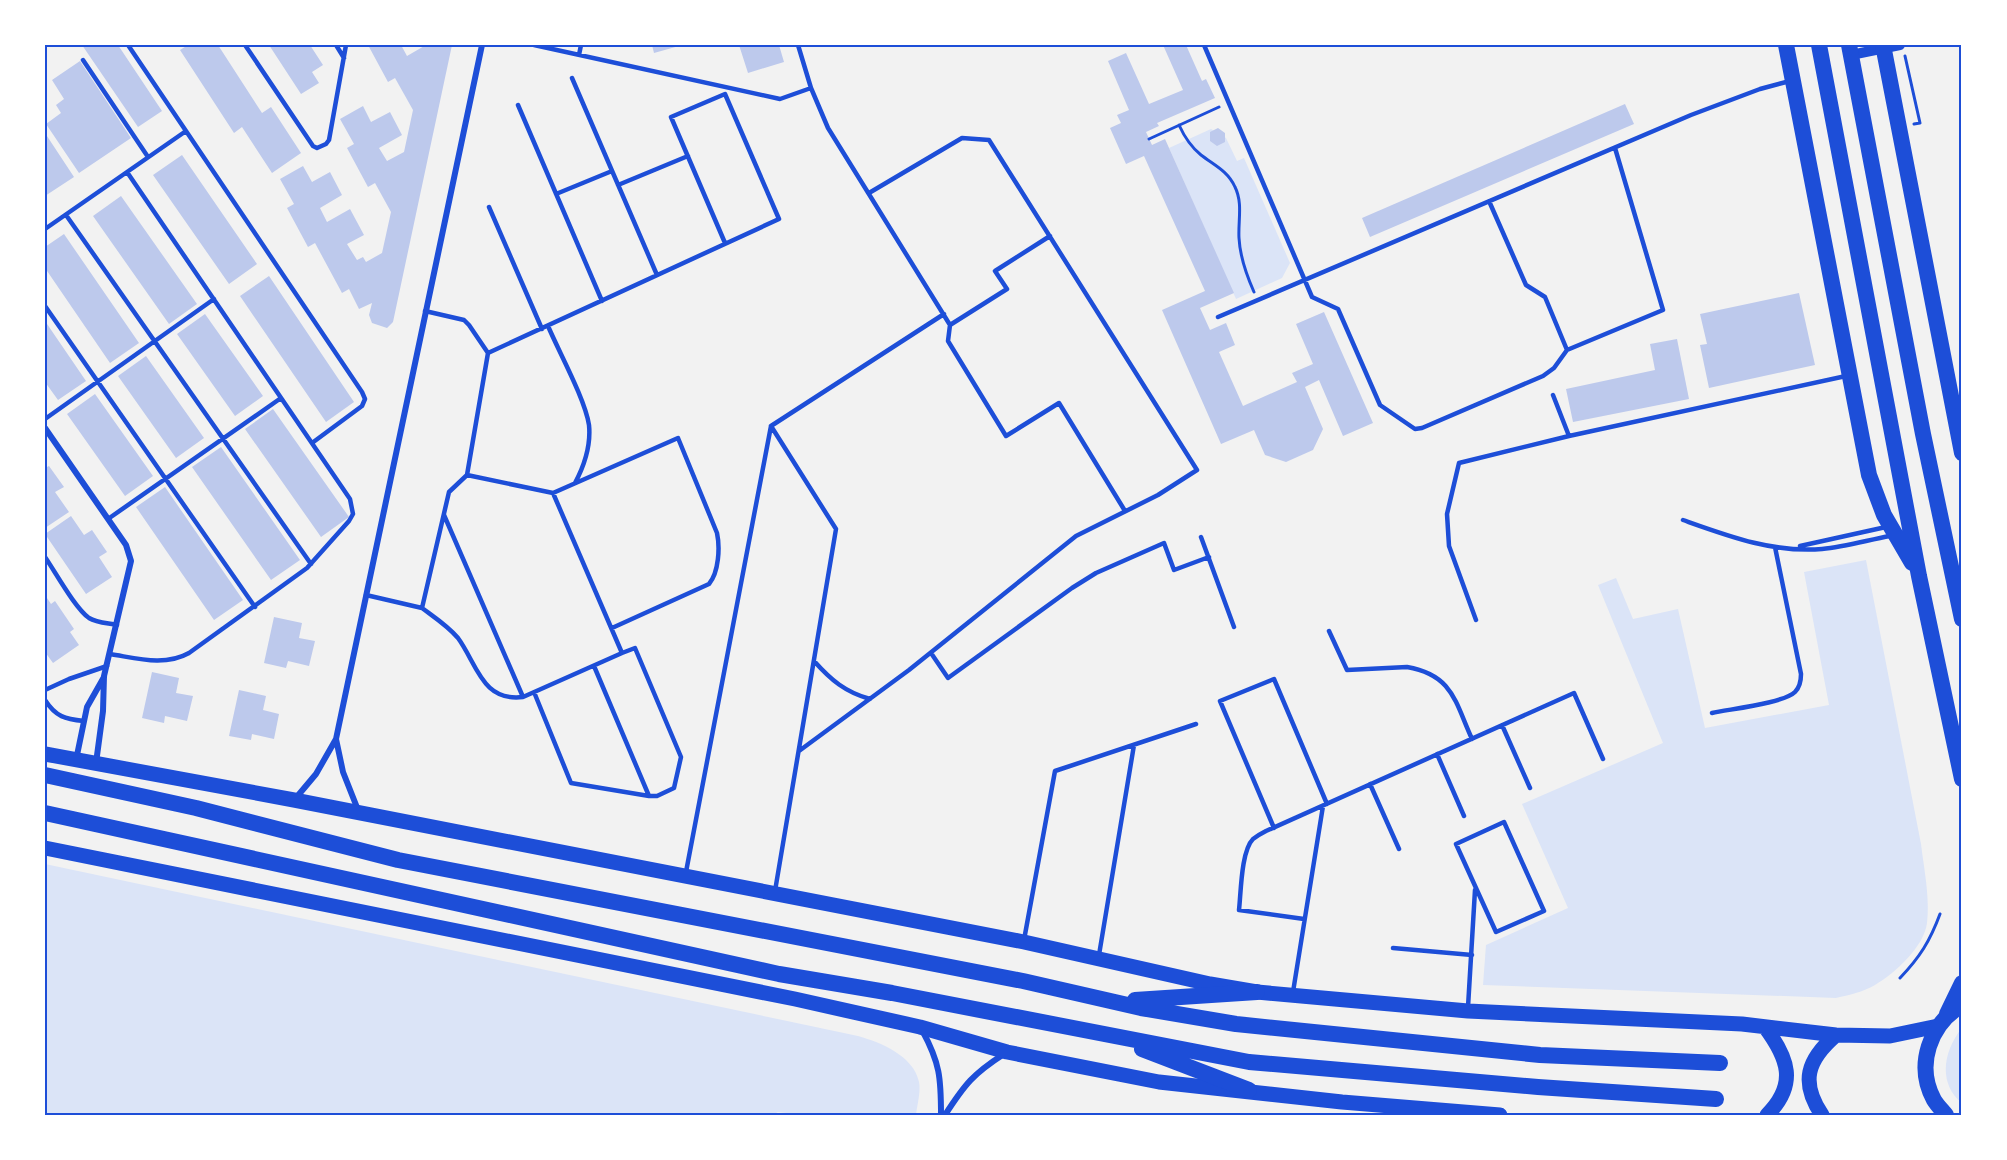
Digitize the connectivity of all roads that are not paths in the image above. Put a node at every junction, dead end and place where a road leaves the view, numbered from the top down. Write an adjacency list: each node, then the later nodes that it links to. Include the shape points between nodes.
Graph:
1 (128, 45): 21 (lane)
2 (245, 45): 15 (lane, via 317,148 329,140)
3 (336, 45): 15 (lane)
4 (346, 45): 15 (lane)
5 (482, 45): 41 (street)
6 (534, 45): 14 (lane)
7 (581, 45): 14 (lane)
8 (798, 45): 19 (lane)
9 (1204, 45): 37 (lane)
10 (1786, 45): 18 (highway)
11 (1819, 45): 76 (highway)
12 (1889, 46): 13 (street); 60 (highway)
13 (1850, 50): 80 (highway)
14 (579, 55): 19 (lane, via 780,99)
15 (344, 58)
16 (83, 60): 24 (lane)
17 (572, 78): 25 (lane)
18 (1792, 80): 22 (lane, via 1710,108); 50 (highway)
19 (811, 88): 28 (lane, via 828,128)
20 (518, 105): 29 (lane)
21 (186, 131): 24 (lane); 59 (lane, via 364,395 360,408)
22 (1615, 148): 30 (lane); 48 (lane, via 1663,310)
23 (688, 156): 27 (lane); 35 (lane); 35 (lane, via 671,117 724,94 779,219)
24 (148, 157): 26 (lane)
25 (612, 171): 27 (lane); 29 (lane)
26 (127, 172): 32 (lane); 38 (lane)
27 (618, 185): 36 (lane)
28 (869, 193): 34 (lane, via 962,138 989,140); 42 (lane)
29 (556, 194): 39 (lane)
30 (1489, 201): 37 (lane); 48 (lane, via 1526,285 1545,297)
31 (489, 207): 46 (lane)
32 (66, 215): 33 (lane); 47 (lane)
33 (45, 229)
34 (1050, 237): 44 (lane, via 995,271 1007,289); 65 (lane, via 1197,470)
35 (725, 243): 36 (lane)
36 (657, 275): 39 (lane)
37 (1305, 280): 43 (lane); 48 (lane, via 1312,297 1338,309 1380,405 1415,429 1543,376)
38 (214, 299): 47 (lane); 53 (lane)
39 (602, 301): 45 (lane)
40 (45, 306): 51 (lane)
41 (425, 311): 49 (lane, via 464,320); 77 (street)
42 (944, 315): 44 (lane); 55 (lane)
43 (1218, 317)
44 (950, 325): 65 (lane, via 948,341 1006,436 1059,403)
45 (548, 326): 46 (lane); 63 (lane, via 589,425 586,453)
46 (542, 329): 49 (lane)
47 (154, 342): 51 (lane); 58 (lane)
48 (1567, 350)
49 (488, 353): 61 (lane)
50 (1849, 375): 57 (lane); 69 (highway, via 1869,475)
51 (98, 381): 54 (lane); 62 (lane)
52 (1553, 395): 57 (lane)
53 (281, 398): 58 (lane); 59 (lane)
54 (45, 419)
55 (771, 426): 89 (lane, via 836,529); 124 (lane)
56 (46, 431): 67 (street)
57 (1569, 436): 81 (lane, via 1459,463 1447,514 1449,546)
58 (223, 439): 62 (lane); 75 (lane)
59 (312, 443): 75 (lane, via 353,508 349,521)
60 (1962, 453)
61 (466, 475): 64 (lane); 66 (lane, via 449,492)
62 (166, 479): 67 (lane); 78 (lane)
63 (575, 483): 64 (lane); 84 (lane, via 678,438 717,533 719,543 710,584)
64 (553, 493): 84 (lane)
65 (1125, 510): 87 (lane, via 1076,536)
66 (444, 515): 79 (lane); 95 (lane)
67 (108, 519): 82 (street, via 131,561)
68 (1683, 520): 71 (lane, via 1750,543)
69 (1893, 530): 72 (lane); 72 (lane, via 1825,549); 76 (highway)
70 (1201, 537): 74 (lane)
71 (1775, 547): 72 (lane); 98 (lane, via 1801,674 1799,686 1785,698)
72 (1794, 548)
73 (45, 557): 82 (lane, via 89,618)
74 (1209, 557): 83 (lane); 87 (lane, via 1174,570 1164,543 1124,560 1072,588 948,678)
75 (311, 564): 78 (lane)
76 (1919, 576): 112 (highway)
77 (366, 595): 79 (lane); 102 (street)
78 (255, 607): 88 (lane, via 178,658 151,661)
79 (422, 608): 95 (lane, via 457,637 487,685 507,697)
80 (1962, 619)
81 (1476, 620)
82 (117, 625): 88 (street)
83 (1234, 627)
84 (612, 628): 86 (lane)
85 (1329, 631): 103 (lane, via 1347,670 1407,667 1443,681)
86 (622, 653): 91 (lane); 115 (lane, via 635,648 681,757 674,788)
87 (931, 653): 96 (lane)
88 (110, 654): 90 (street)
89 (814, 661): 96 (lane, via 841,688); 105 (lane)
90 (107, 666): 92 (street); 93 (lane)
91 (594, 666): 94 (lane); 115 (lane)
92 (104, 676): 99 (street); 110 (street)
93 (45, 690)
94 (534, 692): 95 (lane); 115 (lane, via 572,783)
95 (523, 697)
96 (870, 699): 105 (lane)
97 (45, 700): 99 (lane, via 57,716)
98 (1712, 713)
99 (84, 721): 109 (street)
100 (1196, 724): 104 (lane)
101 (1502, 725): 103 (lane); 108 (lane, via 1574,693); 114 (lane)
102 (336, 739): 116 (street, via 306,789); 119 (street)
103 (1472, 739): 107 (lane)
104 (1134, 745): 128 (lane, via 1055,771); 131 (lane)
105 (799, 751): 126 (lane)
106 (45, 754): 109 (main road)
107 (1437, 754): 113 (lane); 120 (lane)
108 (1604, 759)
109 (76, 760): 110 (main road)
110 (96, 764): 116 (main road)
111 (45, 775): 135 (highway, via 195,808 398,860 1011,979)
112 (1962, 779)
113 (1370, 784): 117 (lane); 123 (lane)
114 (1530, 788)
115 (649, 796)
116 (294, 800): 119 (main road)
117 (1325, 805): 121 (lane); 121 (lane, via 1274,679 1220,701); 127 (lane)
118 (45, 813): 141 (highway, via 779,974)
119 (359, 813): 124 (main road)
120 (1464, 816)
121 (1274, 828): 127 (lane, via 1253,839 1249,847 1239,910)
122 (45, 848): 139 (main road)
123 (1399, 849)
124 (686, 878): 126 (main road)
125 (1476, 887): 125 (lane, via 1496,932 1544,910 1504,822 1456,844); 130 (lane)
126 (775, 894): 128 (main road)
127 (1304, 919): 134 (lane)
128 (1024, 942): 131 (main road)
129 (1393, 948): 130 (lane)
130 (1472, 955): 137 (lane)
131 (1098, 959): 133 (main road)
132 (1962, 983): 138 (highway)
133 (1257, 992): 134 (main road); 135 (highway)
134 (1292, 996): 137 (main road)
135 (1110, 1002): 144 (highway, via 1236,1024 1539,1055)
136 (1962, 1005): 138 (highway)
137 (1468, 1011): 140 (main road)
138 (1942, 1022): 142 (main road, via 1890,1036); 151 (highway, via 1927,1051 1927,1080 1934,1100)
139 (920, 1027): 143 (main road); 147 (street, via 939,1066)
140 (1765, 1027): 142 (main road); 149 (main road, via 1782,1052 1787,1077 1778,1104)
141 (1102, 1034): 145 (highway); 146 (highway, via 1249,1062)
142 (1836, 1035): 150 (main road, via 1815,1056 1810,1067 1810,1091)
143 (1007, 1052): 145 (main road, via 1159,1082); 147 (street, via 980,1069)
144 (1720, 1063)
145 (1249, 1090): 148 (main road)
146 (1716, 1099)
147 (943, 1115)
148 (1500, 1115)
149 (1767, 1115)
150 (1822, 1115)
151 (1946, 1115)

